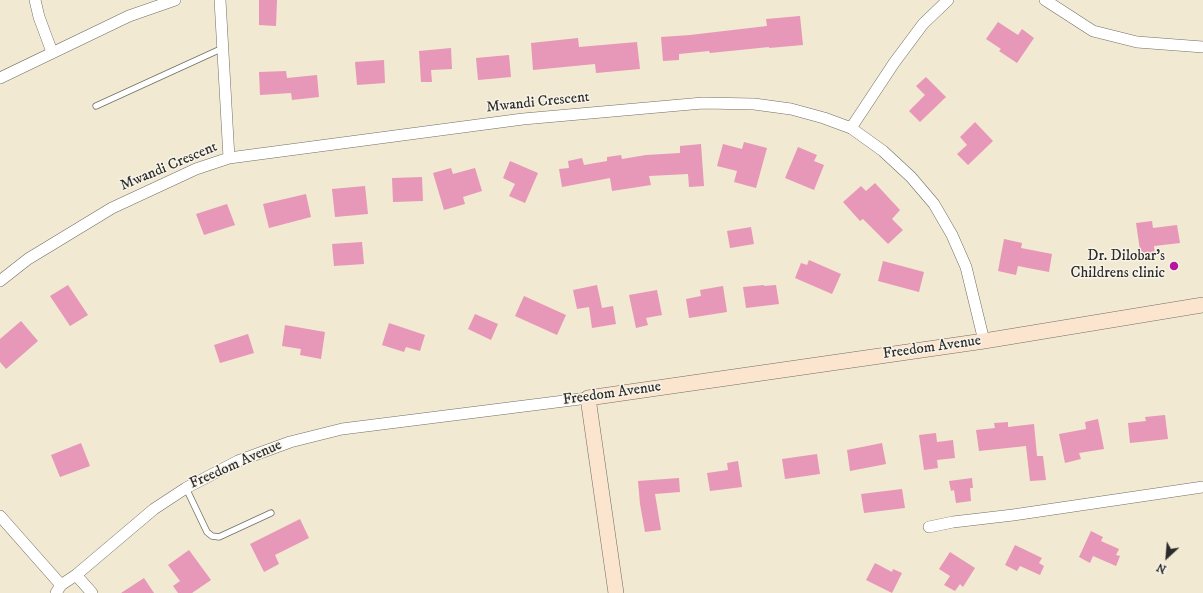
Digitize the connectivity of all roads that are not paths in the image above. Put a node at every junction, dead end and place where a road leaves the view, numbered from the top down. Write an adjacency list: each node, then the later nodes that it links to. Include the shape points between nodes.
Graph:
1 (35, 0): 8 (street)
2 (175, 0): 8 (street, via 129,16)
3 (220, 0): 7 (street)
4 (948, 0): 11 (street, via 923,24)
5 (1045, 0): 6 (street, via 1093,31 1137,42)
6 (1203, 47)
7 (223, 48): 10 (lane); 12 (street)
8 (52, 52): 9 (street)
9 (0, 78)
10 (96, 106)
11 (851, 128): 12 (street, Mwandi Crescent, via 791,109 754,104 702,103 523,119); 15 (street, Mwandi Crescent, via 894,161 934,204 952,235 966,267)
12 (229, 158): 13 (street, Mwandi Crescent, via 196,169 112,208 28,259)
13 (0, 281)
14 (1203, 305): 15 (main road, Freedom Avenue)
15 (984, 341): 16 (main road, Freedom Avenue)
16 (588, 398): 18 (street, Freedom Avenue, via 342,429 290,442 238,461); 25 (main road)
17 (1203, 487): 21 (street)
18 (186, 488): 19 (lane, via 212,536 219,537); 22 (street, Freedom Avenue, via 154,509)
19 (270, 513)
20 (0, 516): 23 (street, Freedom Avenue)
21 (929, 527)
22 (76, 574): 23 (street, Freedom Avenue); 24 (street)
23 (58, 589)
24 (92, 593)
25 (616, 593)

